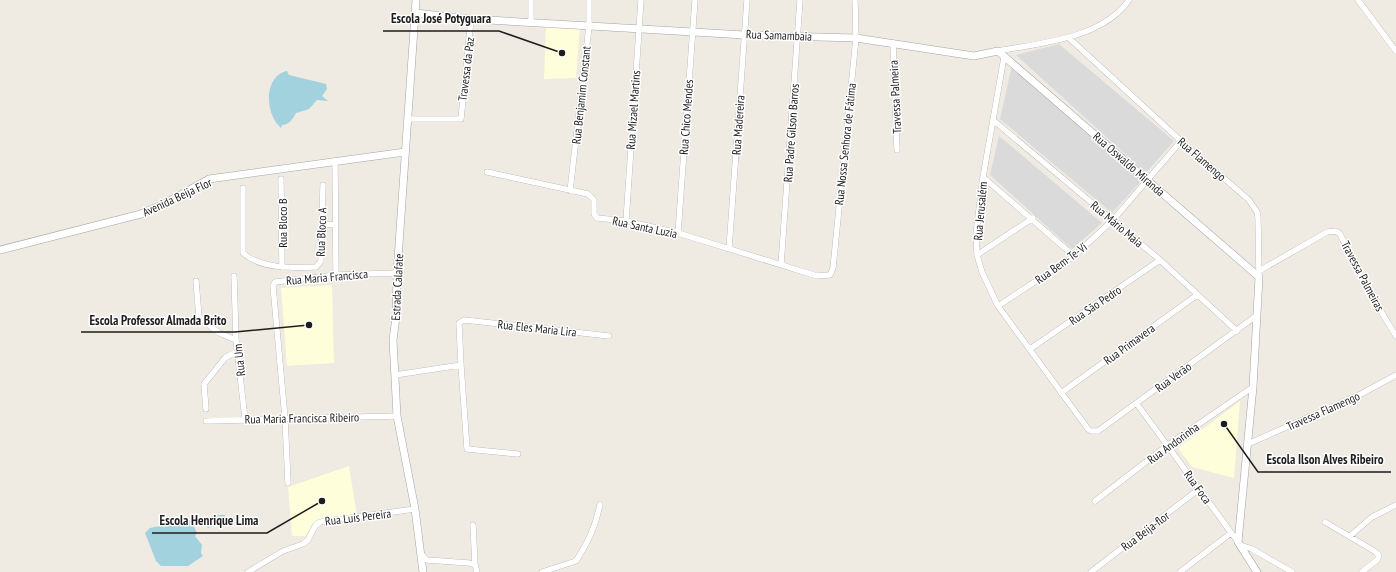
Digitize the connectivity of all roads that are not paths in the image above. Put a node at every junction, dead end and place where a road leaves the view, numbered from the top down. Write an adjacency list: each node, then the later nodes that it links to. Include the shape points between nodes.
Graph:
1 (416, 0): 11 (street, Estrada Calafate)
2 (531, 0): 13 (street)
3 (590, 0): 14 (street, Rua Benjamim Constant)
4 (641, 0): 15 (street, Rua Mizael Martins)
5 (694, 0): 16 (street, Rua Chico Mendes)
6 (747, 0): 17 (street, Rua Madereira)
7 (800, 0): 18 (street, Rua Padre Gilson Barros)
8 (855, 0): 19 (street, Rua Nossa Senhora de Fátima)
9 (1129, 0): 20 (street, Rua Samambaia, via 1124,8 1104,22)
10 (1358, 0): 23 (street)
11 (415, 13): 12 (street, Rua Samambaia); 25 (street, Estrada Calafate)
12 (471, 19): 13 (street, Rua Samambaia); 25 (street, Travessa da Paz, via 460,119)
13 (531, 22): 14 (street, Rua Samambaia)
14 (589, 26): 15 (street, Rua Samambaia); 37 (street, Rua Benjamim Constant)
15 (639, 27): 16 (street, Rua Samambaia); 40 (street, Rua Mizael Martins)
16 (692, 31): 17 (street, Rua Samambaia); 43 (street, Rua Chico Mendes)
17 (745, 35): 18 (street, Rua Samambaia); 44 (street, Rua Madereira)
18 (797, 36): 19 (street, Rua Samambaia); 49 (street, Rua Padre Gilson Barros)
19 (856, 38): 21 (street, Rua Samambaia); 55 (street, Rua Nossa Senhora de Fátima, via 833,268 830,275)
20 (1069, 38): 22 (street, Rua Samambaia); 27 (street, Rua Flamengo)
21 (893, 43): 22 (street, Rua Samambaia, via 974,56); 28 (street, Travessa Palmeira)
22 (998, 51): 24 (street, Rua Oswaldo Miranda)
23 (1396, 51)
24 (1004, 57): 26 (street, Rua Jerusalém); 34 (street, Rua Oswaldo Miranda)
25 (408, 120): 29 (street, Estrada Calafate)
26 (993, 120): 32 (street, Rua Jerusalém); 39 (street, Rua Mário Maia)
27 (1181, 141): 34 (street, Rua Bem-Te-Vi); 52 (street, Rua Flamengo, via 1249,200 1257,212 1260,235)
28 (898, 150)
29 (405, 152): 30 (street, Avenida Beija Flor); 51 (street, Estrada Calafate)
30 (335, 162): 42 (street); 45 (street, Avenida Beija Flor, via 209,180 141,214)
31 (487, 172): 37 (street, Rua Santa Luzia)
32 (983, 177): 38 (street); 46 (street, Rua Jerusalém, via 976,233)
33 (282, 179): 50 (street, Rua Bloco B)
34 (1148, 180): 39 (street, Rua Bem-Te-Vi); 52 (street, Rua Oswaldo Miranda)
35 (323, 185): 41 (street, Rua Bloco A)
36 (243, 188): 50 (street, via 243,253 259,262)
37 (570, 190): 40 (street, Rua Santa Luzia, via 592,197 597,218)
38 (1033, 218): 46 (street); 47 (street)
39 (1113, 220): 47 (street, Rua Bem-Te-Vi); 48 (street, Rua Mário Maia)
40 (626, 221): 43 (street, Rua Santa Luzia)
41 (322, 224): 42 (street); 50 (street, Rua Bloco A, via 319,265)
42 (335, 225): 53 (street)
43 (678, 234): 44 (street, Rua Santa Luzia)
44 (729, 249): 49 (street, Rua Santa Luzia)
45 (0, 250)
46 (977, 255): 58 (street, Rua Jerusalém)
47 (1074, 256): 58 (street, Rua Bem-Te-Vi)
48 (1160, 260): 57 (street, Rua Mário Maia); 64 (street, Rua São Pedro)
49 (781, 266): 55 (street, Rua Santa Luzia)
50 (282, 267)
51 (396, 273): 53 (street, Rua Maria Francisca); 67 (street, Estrada Calafate, via 393,340)
52 (1259, 274): 59 (street, Rua Flamengo); 62 (street, Travessa Palmeiras, via 1327,232 1336,231)
53 (336, 275): 74 (street, Rua Maria Francisca, via 275,282 272,286)
54 (234, 276): 63 (street, Rua Um)
55 (817, 276)
56 (196, 281): 63 (street, via 199,317 219,333)
57 (1197, 295): 60 (street, Rua Mário Maia); 70 (street, Rua Primavera)
58 (998, 306): 64 (street, Rua Jerusalém)
59 (1256, 316): 60 (street, Rua Verão); 69 (street, Rua Flamengo)
60 (1237, 331): 71 (street, Rua Verão)
61 (609, 336): 66 (street, Rua Eles Maria Lira, via 465,320 459,323)
62 (1396, 336)
63 (236, 340): 65 (street, Rua Um)
64 (1030, 349): 70 (street, Rua Jerusalém)
65 (237, 351): 72 (street, via 225,358 204,384); 75 (street, Rua Um)
66 (461, 365): 67 (street); 80 (street, via 467,449)
67 (395, 375): 73 (street, Estrada Calafate)
68 (1396, 375): 78 (street, Travessa Flamengo, via 1361,394)
69 (1253, 387): 78 (street, Rua Flamengo); 79 (street, Rua Andorinha)
70 (1061, 393): 77 (street, Rua Jerusalém)
71 (1137, 404): 77 (street, Rua Verão, via 1098,431 1091,432); 79 (street, Rua Foca)
72 (206, 409)
73 (397, 416): 74 (street, Rua Maria Francisca Ribeiro); 86 (street, Estrada Calafate)
74 (285, 418): 75 (street, Rua Maria Francisca Ribeiro); 81 (street, Rua Maria Francisca)
75 (245, 419): 76 (street, Rua Maria Francisca Ribeiro)
76 (206, 421)
77 (1088, 429)
78 (1248, 444): 91 (street, Rua Flamengo)
79 (1168, 445): 82 (street, Rua Foca); 83 (street, Rua Andorinha)
80 (518, 454)
81 (288, 483)
82 (1199, 489): 89 (street, Rua Foca); 98 (street, Rua Beija-flor)
83 (1095, 501)
84 (600, 504): 97 (street, via 597,522 576,561)
85 (1396, 504): 90 (street, via 1372,517)
86 (415, 509): 92 (street, Estrada Calafate); 94 (street, Rua Luís Pereira, via 318,523 303,544 283,551)
87 (1325, 522): 90 (street)
88 (473, 525): 93 (street)
89 (1231, 533): 91 (street, Rua Foca); 99 (street)
90 (1350, 536): 102 (street, via 1376,552 1378,556 1377,560)
91 (1239, 543): 100 (street, Rua Foca); 101 (street)
92 (422, 555): 93 (street, via 427,560 469,563); 95 (street, Estrada Calafate)
93 (475, 566): 96 (street)
94 (248, 572)
95 (423, 572)
96 (477, 572)
97 (542, 572)
98 (1091, 572)
99 (1180, 572)
100 (1256, 572)
101 (1292, 572)
102 (1362, 572)

